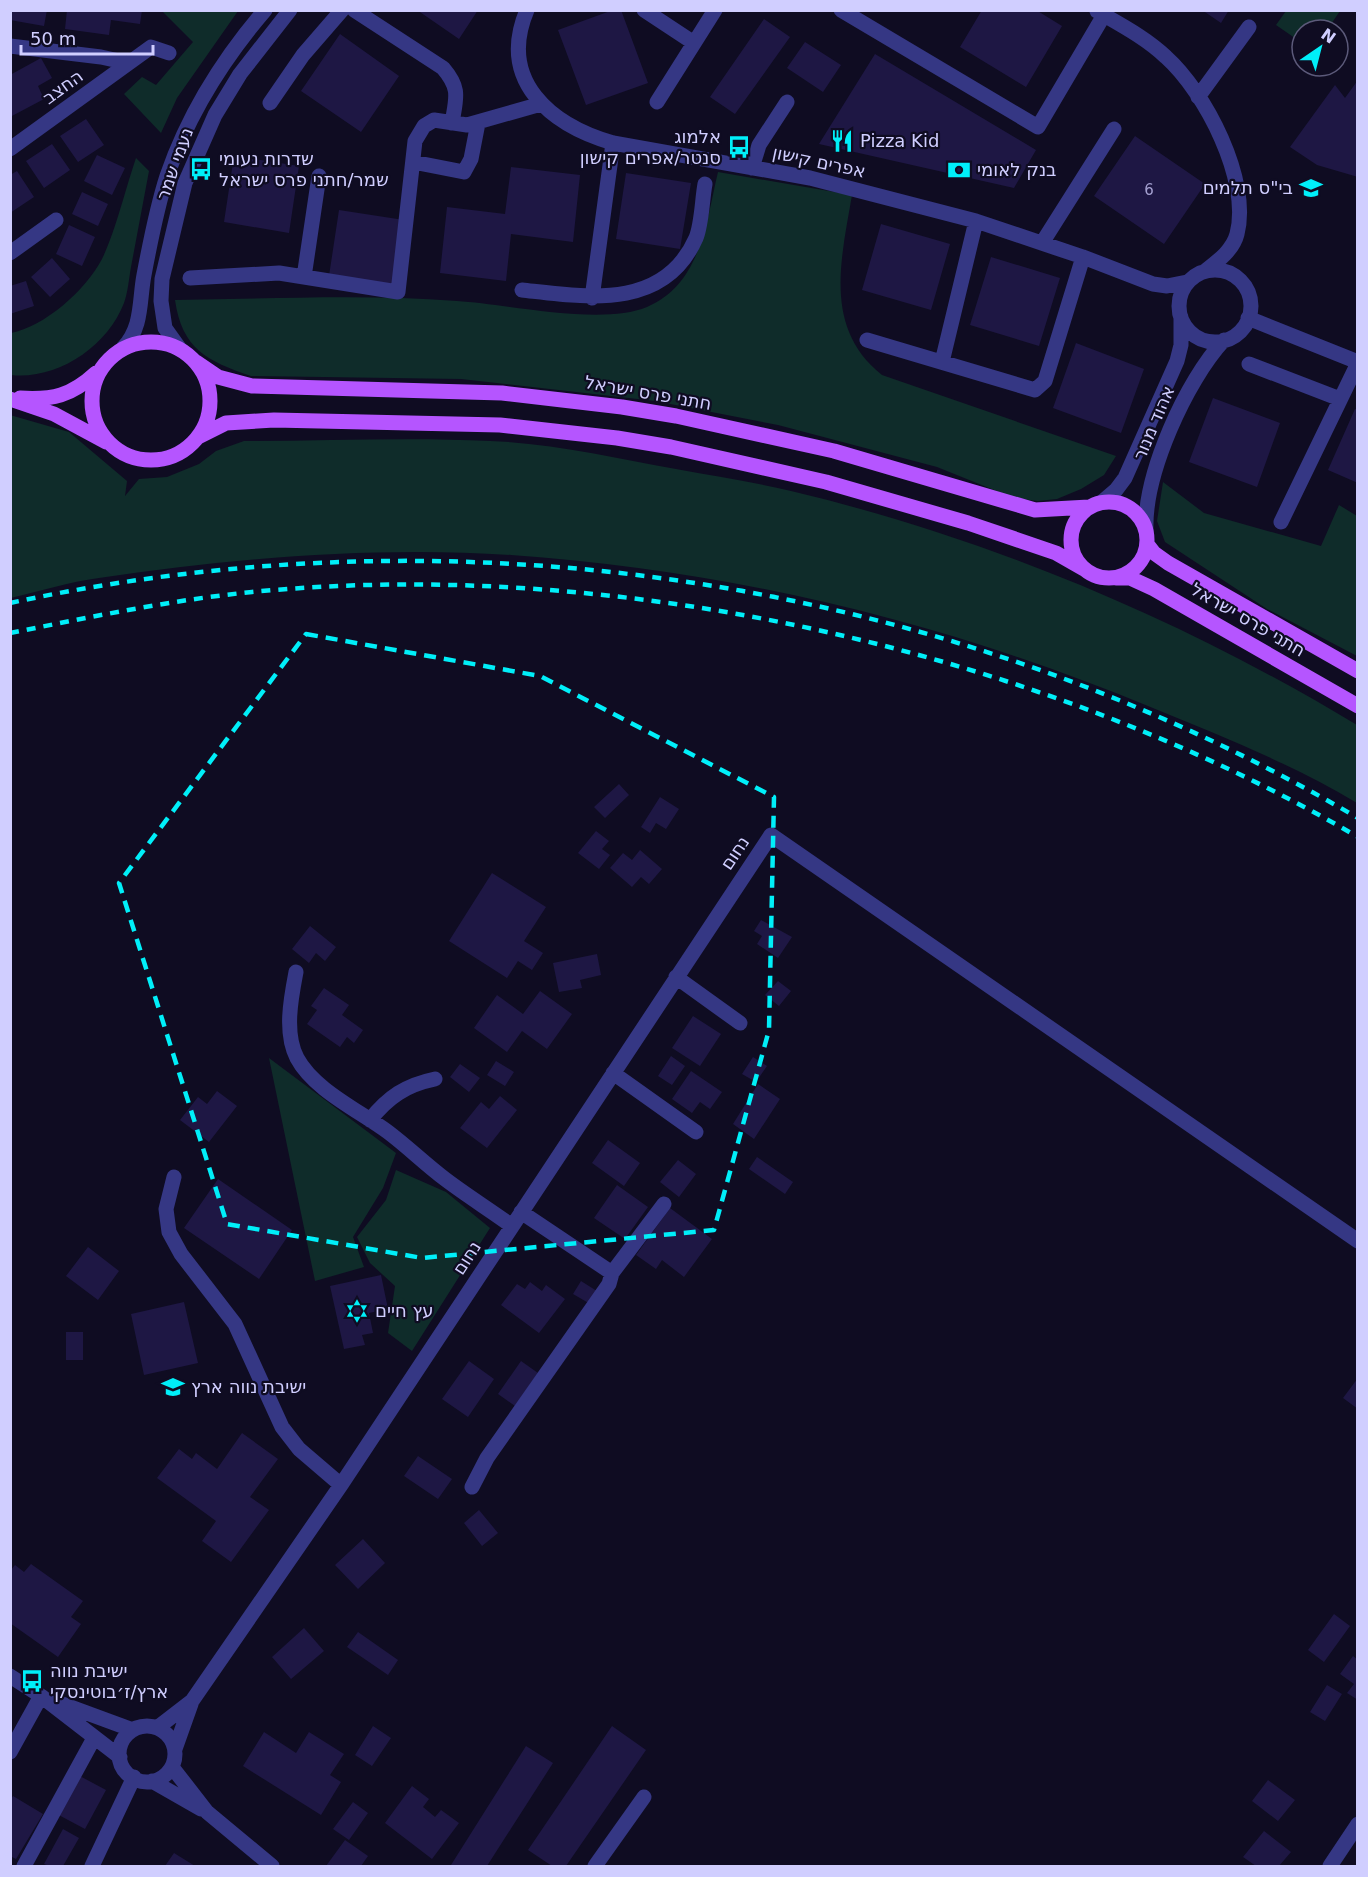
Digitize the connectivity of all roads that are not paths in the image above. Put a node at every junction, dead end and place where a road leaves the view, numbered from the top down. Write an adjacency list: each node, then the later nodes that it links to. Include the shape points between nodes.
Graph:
1 (265, 10): 44 (street, נעמי שמר, via 224,63 198,106 174,160 144,276 138,323)
2 (290, 10): 45 (street, נעמי שמר, via 214,115 185,183 162,279 161,301 165,328)
3 (342, 10): 18 (street, via 303,55)
4 (354, 10): 20 (street, via 443,68 454,80 457,94)
5 (527, 10): 19 (street, אפרים קישון, via 519,29 519,48 527,86)
6 (644, 10): 11 (street)
7 (715, 10): 11 (street)
8 (841, 10): 9 (street, via 1038,127)
9 (1100, 13): 15 (street, via 1167,57)
10 (1249, 27): 15 (street)
11 (694, 43): 16 (street)
12 (10, 46): 14 (street)
13 (169, 53): 14 (street, החצב, via 151,46)
14 (128, 63): 24 (street, החצב)
15 (1198, 97): 34 (street, via 1222,136 1231,161 1239,215 1231,247)
16 (657, 102)
17 (787, 102): 26 (street, via 759,145)
18 (270, 104)
19 (541, 104): 21 (street); 23 (street, אפרים קישון, via 572,129)
20 (452, 123): 21 (street); 25 (street, via 434,120 424,126 416,141)
21 (478, 123): 25 (street, via 471,159 464,172)
22 (1114, 129): 31 (street)
23 (613, 143): 26 (street, אפרים קישון); 39 (street)
24 (10, 149)
25 (413, 162): 35 (street, via 398,292)
26 (752, 168): 30 (street, אפרים קישון, via 810,178)
27 (319, 176): 35 (street)
28 (705, 184): 39 (street, via 696,237 676,267 657,282 629,294)
29 (56, 220): 32 (street)
30 (976, 220): 31 (street, אפרים קישון); 47 (street)
31 (1042, 243): 33 (street, אפרים קישון)
32 (10, 253)
33 (1083, 256): 37 (street, אפרים קישון, via 1153,284); 47 (street, via 1045,381 1035,390)
34 (1205, 271): 37 (street); 41 (street, via 1216,270 1237,278 1249,296)
35 (304, 277): 36 (street, via 279,273)
36 (190, 278)
37 (1187, 282): 40 (street, via 1179,305)
38 (522, 290): 39 (street)
39 (592, 298)
40 (1181, 317): 43 (street, via 1186,327 1203,339); 55 (street, אהוד מנור, via 1177,361 1125,478)
41 (1248, 318): 43 (street, via 1234,336); 48 (street)
42 (867, 340): 47 (street)
43 (1224, 340): 57 (street, אהוד מנור, via 1197,373 1158,462 1145,506)
44 (123, 348): 45 (main road, via 161,342); 50 (main road)
45 (180, 349): 46 (main road)
46 (196, 362): 53 (main road, via 205,375 210,407); 55 (main road, חתני פרס ישראל, via 218,377 252,386 502,393 676,416 834,451 1035,510)
47 (942, 362)
48 (1358, 362): 52 (street)
49 (1249, 364): 52 (street)
50 (99, 371): 51 (main road, via 79,389 57,397); 54 (main road, via 91,407 97,425)
51 (10, 398): 54 (main road, via 54,414)
52 (1340, 399): 56 (street)
53 (198, 436): 54 (main road, via 171,457 154,460 137,459); 58 (main road, via 226,423 274,420 500,425 617,438 826,482 968,523 1056,553)
54 (112, 445)
55 (1095, 505): 57 (main road, via 1124,505 1134,511); 58 (main road, via 1080,514 1070,536 1076,560)
56 (1281, 522)
57 (1146, 537): 59 (main road, via 1137,566); 60 (main road, חתני פרס ישראל, via 1154,553 1168,563)
58 (1084, 569): 59 (main road)
59 (1116, 578): 61 (main road, חתני פרס ישראל, via 1130,578 1154,589)
60 (1358, 671)
61 (1358, 706)
62 (296, 972): 67 (street, via 290,1005 296,1057 339,1100)
63 (676, 977): 64 (street); 65 (street, נחום); 73 (street, נחום, via 771,835)
64 (740, 1023)
65 (613, 1073): 68 (street); 71 (street, נחום)
66 (435, 1079): 67 (street, via 412,1084 392,1096)
67 (370, 1120): 72 (street)
68 (696, 1132)
69 (174, 1177): 75 (street, via 166,1209 169,1232 181,1254 235,1324 282,1427 299,1449)
70 (664, 1204): 74 (street)
71 (521, 1212): 72 (street, נחום); 74 (street)
72 (512, 1226): 75 (street, נחום)
73 (1358, 1241)
74 (612, 1273): 76 (street, via 609,1284 487,1458)
75 (341, 1485): 79 (street, נחום)
76 (472, 1487)
77 (10, 1676): 78 (street)
78 (41, 1696): 81 (street); 82 (street); 84 (street)
79 (192, 1701): 80 (street, נחום); 83 (street, נחום)
80 (157, 1728): 81 (street); 83 (street, via 170,1738)
81 (133, 1730): 85 (street, via 123,1742)
82 (94, 1738): 85 (street); 92 (street)
83 (175, 1749): 86 (street)
84 (10, 1752)
85 (120, 1757): 87 (street, via 124,1769)
86 (172, 1767): 88 (street); 90 (street)
87 (134, 1777): 88 (street); 93 (street)
88 (152, 1781): 90 (street)
89 (644, 1797): 95 (street)
90 (207, 1812): 94 (street)
91 (1358, 1824): 96 (street)
92 (24, 1866)
93 (92, 1866)
94 (272, 1866)
95 (595, 1866)
96 (1330, 1866)

